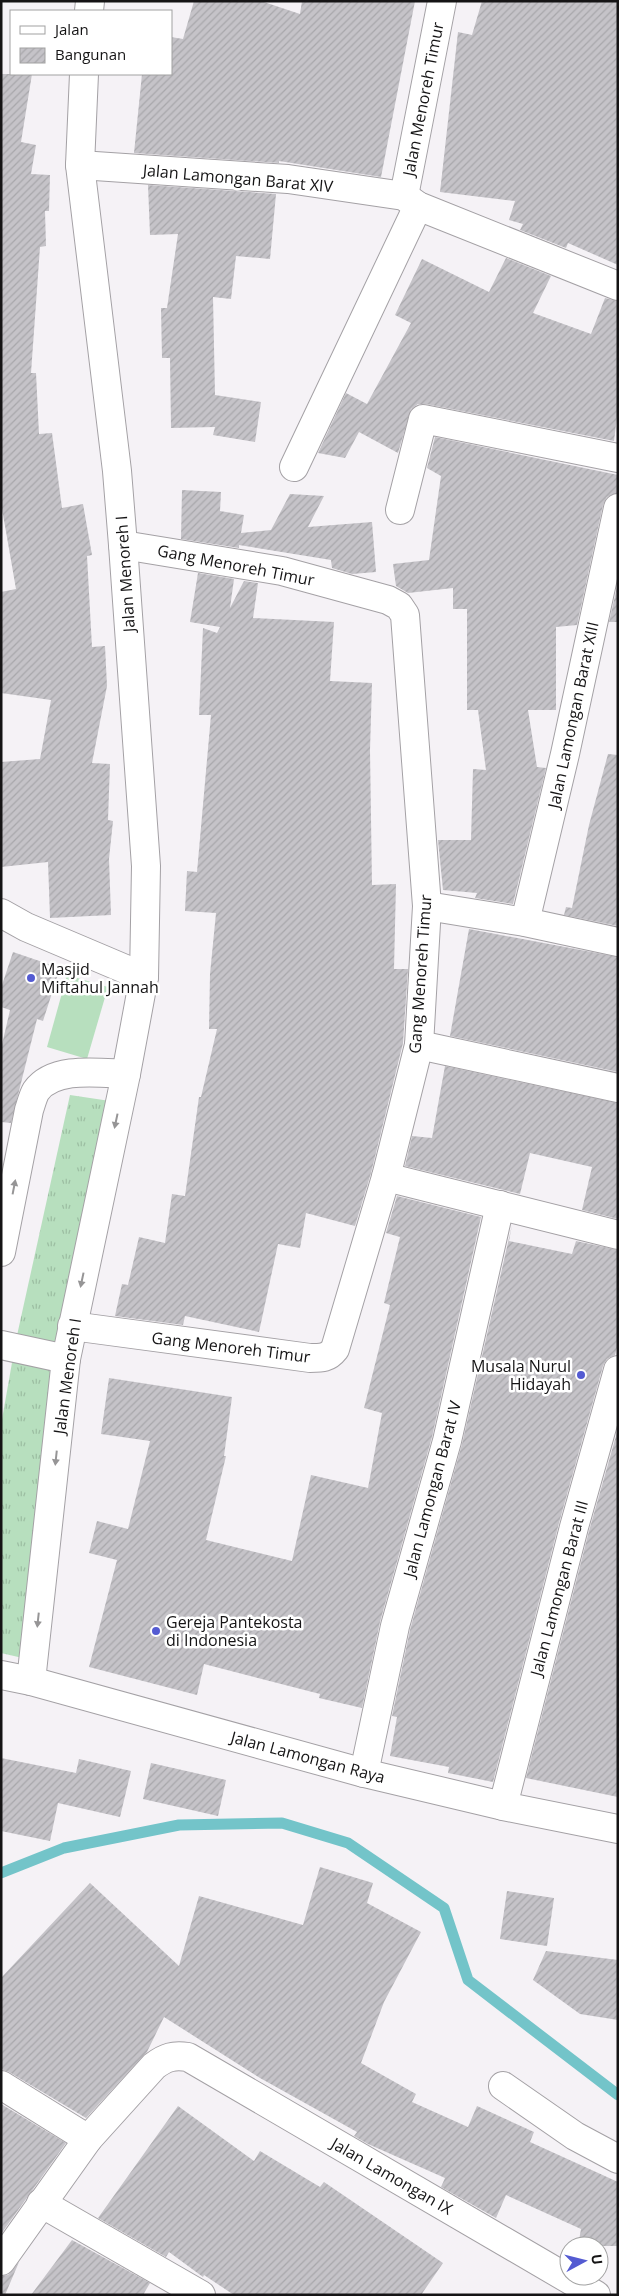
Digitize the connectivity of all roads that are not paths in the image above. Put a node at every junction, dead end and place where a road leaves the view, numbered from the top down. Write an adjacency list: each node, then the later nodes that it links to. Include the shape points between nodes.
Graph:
1 (442, 1): 4 (street, Jalan Menoreh Timur)
2 (84, 75): 3 (street, Jalan Menoreh I)
3 (80, 165): 4 (street, Jalan Lamongan Barat XIV, via 288,179); 10 (street, Jalan Menoreh I, via 117,471)
4 (411, 201): 5 (street, Jalan Lamongan Barat XIV); 7 (street, Jalan Menoreh Timur)
5 (618, 286)
6 (618, 458): 9 (street, via 423,419)
7 (294, 467)
8 (618, 508): 13 (street, Jalan Lamongan Barat XIII)
9 (400, 510)
10 (122, 545): 11 (street, Gang Menoreh Timur, via 282,570 399,606 407,626); 15 (street, Jalan Menoreh I, via 146,866)
11 (427, 906): 13 (street); 16 (street, Gang Menoreh Timur)
12 (1, 913): 15 (street, via 26,927)
13 (525, 922): 14 (street)
14 (618, 942)
15 (144, 977): 17 (street, Jalan Menoreh I)
16 (419, 1045): 18 (street); 19 (street, Gang Menoreh Timur)
17 (126, 1074): 22 (street, one-way to 17, via 29,1110 36,1092 49,1079 73,1073); 23 (street, Jalan Menoreh I, one-way to 23)
18 (618, 1088)
19 (386, 1177): 20 (street); 23 (street, Gang Menoreh Timur, via 335,1349 324,1358)
20 (500, 1206): 21 (street); 29 (street, Jalan Lamongan Barat IV, via 447,1441 395,1626)
21 (618, 1235)
22 (1, 1252)
23 (72, 1326): 25 (street, Jalan Menoreh I)
24 (1, 1345): 25 (street)
25 (66, 1359): 28 (street, Jalan Menoreh I, one-way to 28)
26 (618, 1370): 30 (street, Jalan Lamongan Barat III)
27 (1, 1676): 28 (street, Jalan Lamongan Raya)
28 (31, 1681): 29 (street, Jalan Lamongan Raya)
29 (364, 1773): 30 (street, Jalan Lamongan Raya)
30 (502, 1806): 31 (street, Jalan Lamongan Raya)
31 (618, 1829)
32 (1, 2085): 34 (street)
33 (503, 2086): 35 (street, via 575,2136)
34 (88, 2139): 36 (street); 39 (street, Jalan Lamongan IX, via 154,2066 167,2056 188,2057)
35 (618, 2159)
36 (42, 2203): 37 (street); 38 (street)
37 (1, 2261)
38 (201, 2295)
39 (596, 2295)

